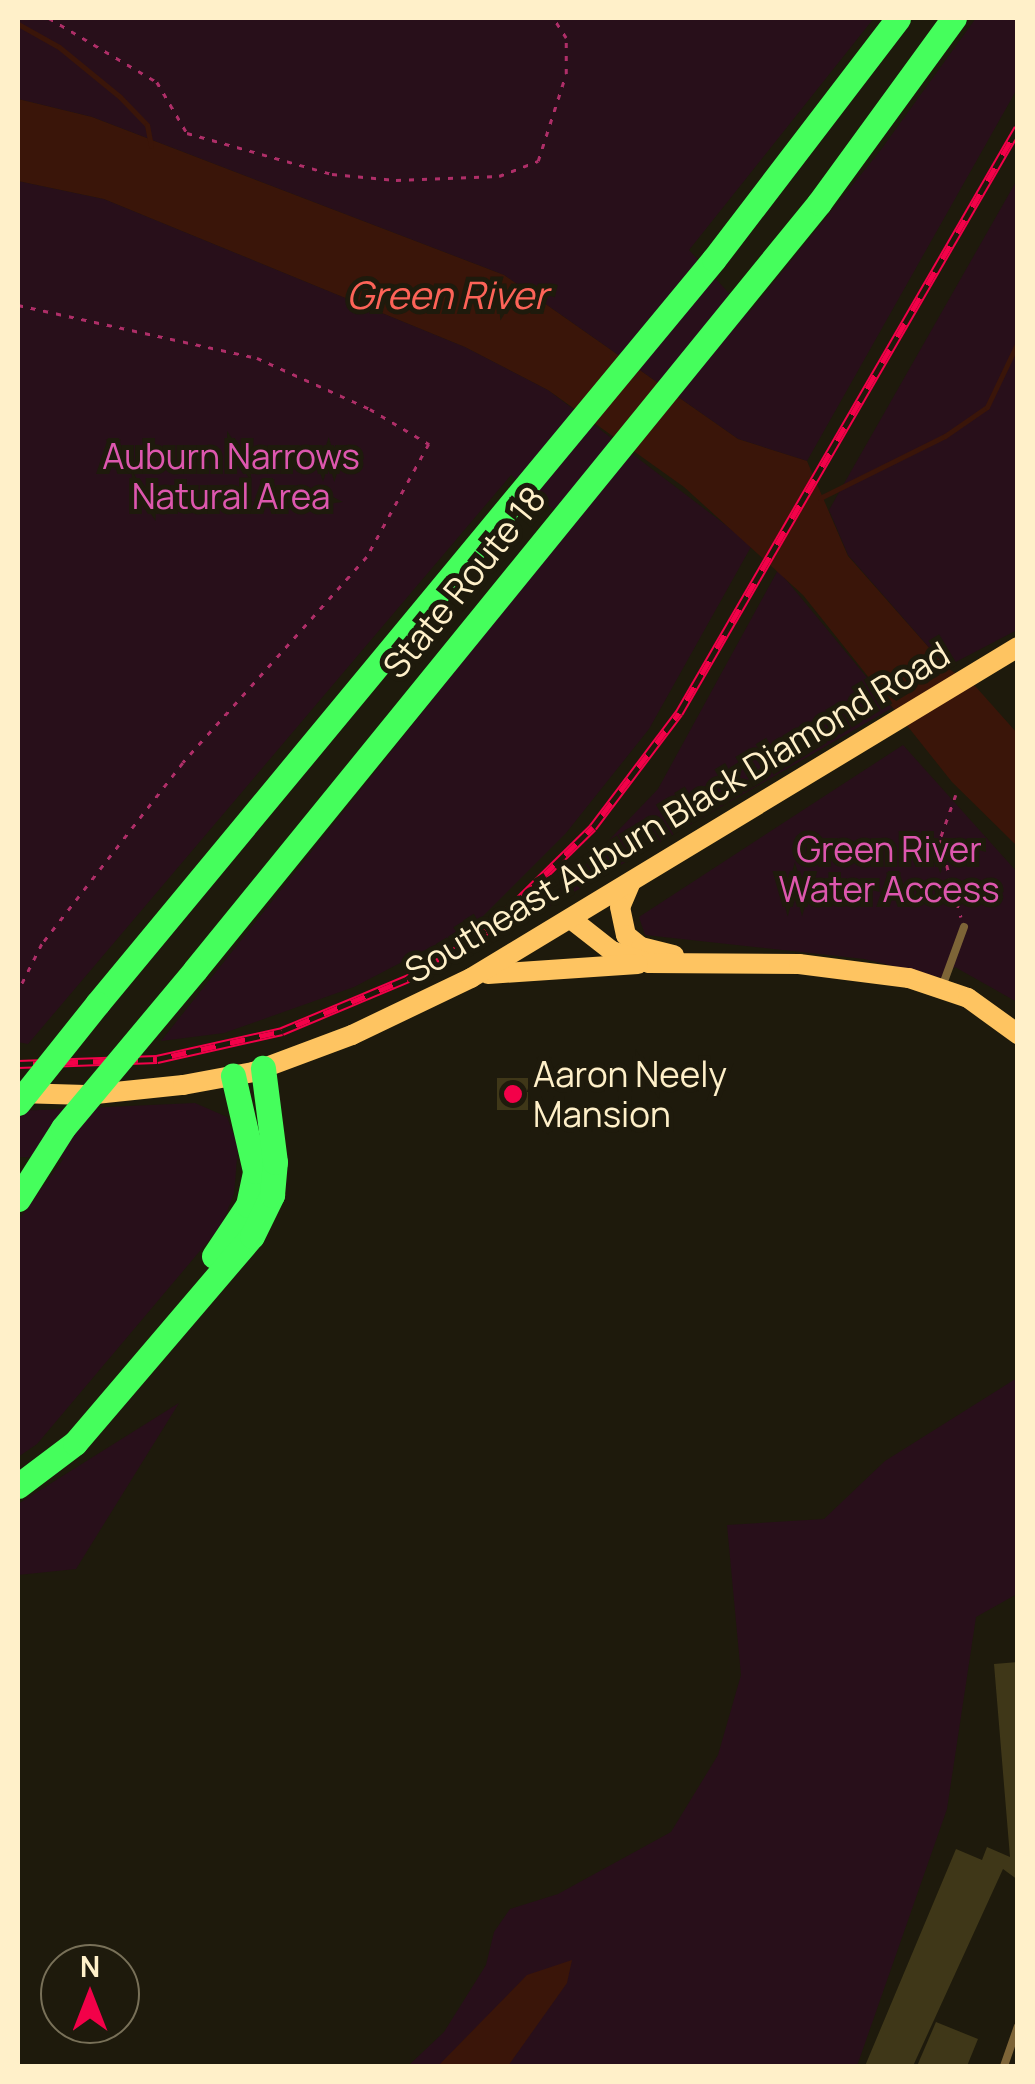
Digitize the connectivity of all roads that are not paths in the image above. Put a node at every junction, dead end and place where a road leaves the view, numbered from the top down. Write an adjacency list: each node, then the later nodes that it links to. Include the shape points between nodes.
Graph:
1 (898, 18): 11 (highway, State Route 18, via 714,258)
2 (954, 18): 18 (highway, State Route 18, bridge, via 729,314)
3 (1015, 649): 4 (main road, Southeast Auburn Black Diamond Road)
4 (630, 884): 5 (main road, Southeast Auburn Black Diamond Road); 8 (main road, via 620,907 626,935 641,947)
5 (572, 919): 7 (main road, via 612,951); 9 (main road, Southeast Auburn Black Diamond Road)
6 (964, 928): 10 (lane)
7 (649, 963): 8 (main road); 9 (main road)
8 (729, 963): 10 (main road, via 841,966)
9 (471, 978): 13 (main road, Southeast Auburn Black Diamond Road)
10 (942, 987): 12 (main road)
11 (97, 1004): 15 (highway, bridge); 17 (highway, State Route 18, bridge)
12 (1018, 1034)
13 (264, 1068): 14 (main road, Southeast Auburn Black Diamond Road); 21 (highway, via 275,1162 272,1195 252,1236 75,1443)
14 (233, 1076): 16 (main road, Southeast Auburn Black Diamond Road, via 86,1095); 20 (highway, via 255,1170 240,1222 48,1454)
15 (18, 1084)
16 (18, 1093)
17 (18, 1104)
18 (28, 1174): 19 (highway, State Route 18)
19 (18, 1199)
20 (18, 1476)
21 (18, 1486)
22 (1018, 2026): 23 (lane)
23 (1004, 2066)

